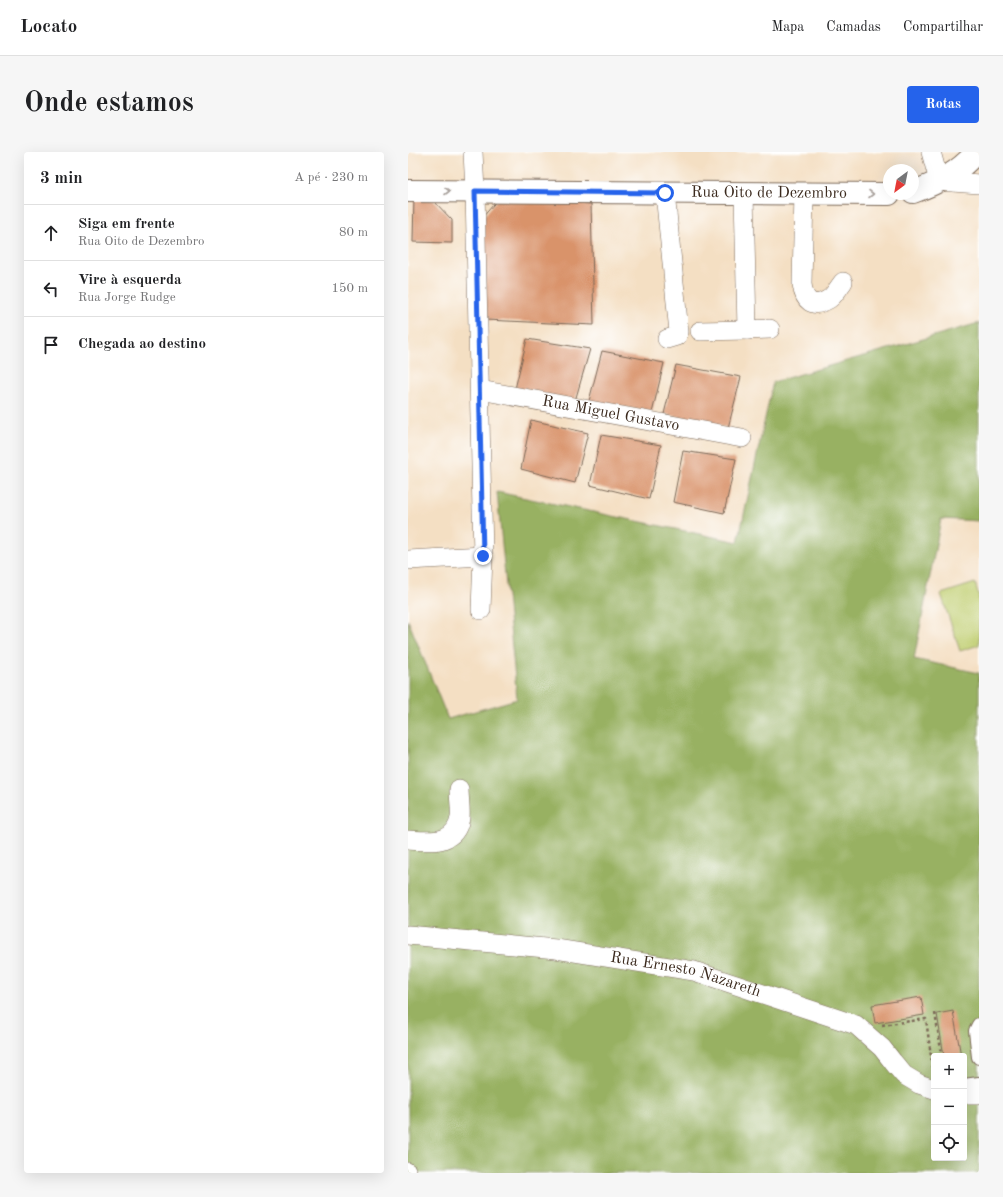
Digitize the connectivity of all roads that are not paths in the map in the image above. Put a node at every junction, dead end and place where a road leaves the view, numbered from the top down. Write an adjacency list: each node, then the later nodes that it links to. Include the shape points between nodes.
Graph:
1 (473, 152): 8 (street)
2 (931, 152): 4 (street)
3 (976, 152): 4 (street, via 968,161)
4 (939, 181): 5 (street); 6 (street)
5 (979, 184)
6 (919, 189)
7 (408, 191): 8 (street, Rua Oito de Dezembro, one-way to 8)
8 (475, 191): 9 (street, Rua Oito de Dezembro); 18 (street)
9 (665, 193): 10 (street, Rua Oito de Dezembro); 17 (street, via 679,332 677,336)
10 (744, 193): 11 (street, Rua Oito de Dezembro); 15 (street)
11 (804, 194): 12 (street, Rua Oito de Dezembro, one-way to 12); 13 (street, via 803,294 808,301 820,302 830,299)
12 (883, 194)
13 (843, 282)
14 (770, 329): 15 (street)
15 (747, 330): 16 (street)
16 (700, 331)
17 (667, 339)
18 (480, 390): 19 (street, Rua Miguel Gustavo); 20 (street)
19 (742, 438)
20 (483, 556): 21 (street); 22 (street)
21 (408, 560)
22 (481, 610)
23 (459, 789): 24 (street, via 460,818 456,829 448,838 435,841)
24 (408, 840)
25 (408, 935): 30 (street, Rua Ernesto Nazareth, via 556,949 694,971 856,1025 882,1048 904,1075)
26 (979, 1025): 27 (street, via 976,1031)
27 (979, 1057)
28 (979, 1084): 29 (street)
29 (967, 1086)
30 (931, 1088)
31 (967, 1094): 32 (street)
32 (979, 1094)

